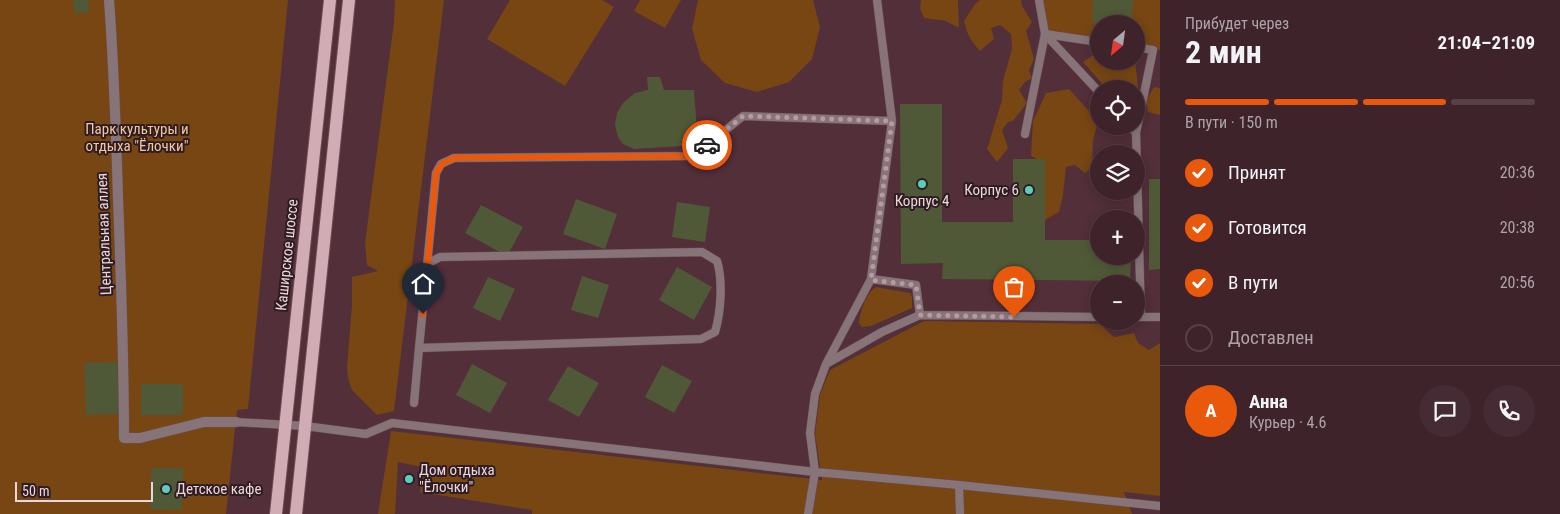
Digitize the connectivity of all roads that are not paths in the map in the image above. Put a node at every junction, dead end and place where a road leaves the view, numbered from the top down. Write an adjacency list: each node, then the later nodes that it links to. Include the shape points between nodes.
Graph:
1 (109, 0): 24 (street, Центральная аллея, via 124,438 140,438 204,422)
2 (330, 0): 25 (main road, Каширское шоссе)
3 (349, 0): 26 (main road)
4 (878, 0): 11 (lane)
5 (1039, 0): 6 (lane)
6 (1045, 34): 7 (lane); 9 (lane); 12 (lane)
7 (1090, 41)
8 (1156, 50): 10 (lane)
9 (1090, 82)
10 (1145, 88)
11 (892, 121): 14 (lane, via 743,116 694,156 454,158 442,164 436,173); 16 (lane)
12 (1025, 134)
13 (1133, 135): 15 (lane)
14 (428, 264): 21 (lane); 21 (lane, via 440,257 702,252 718,261 719,319 715,332 701,339)
15 (1138, 275)
16 (871, 280): 17 (lane, via 916,285); 22 (lane)
17 (920, 315): 18 (lane); 22 (lane)
18 (1090, 317)
19 (1145, 317): 20 (lane)
20 (1160, 318)
21 (420, 348): 23 (lane)
22 (826, 364): 27 (lane, via 815,394 810,433)
23 (414, 403)
24 (236, 422): 25 (lane)
25 (285, 424): 26 (lane); 30 (main road, Каширское шоссе)
26 (306, 426): 27 (lane, via 366,434 392,424); 31 (main road)
27 (815, 472): 28 (lane); 32 (lane)
28 (959, 485): 29 (lane); 33 (lane)
29 (1160, 506)
30 (276, 514)
31 (296, 514)
32 (808, 514)
33 (960, 514)

